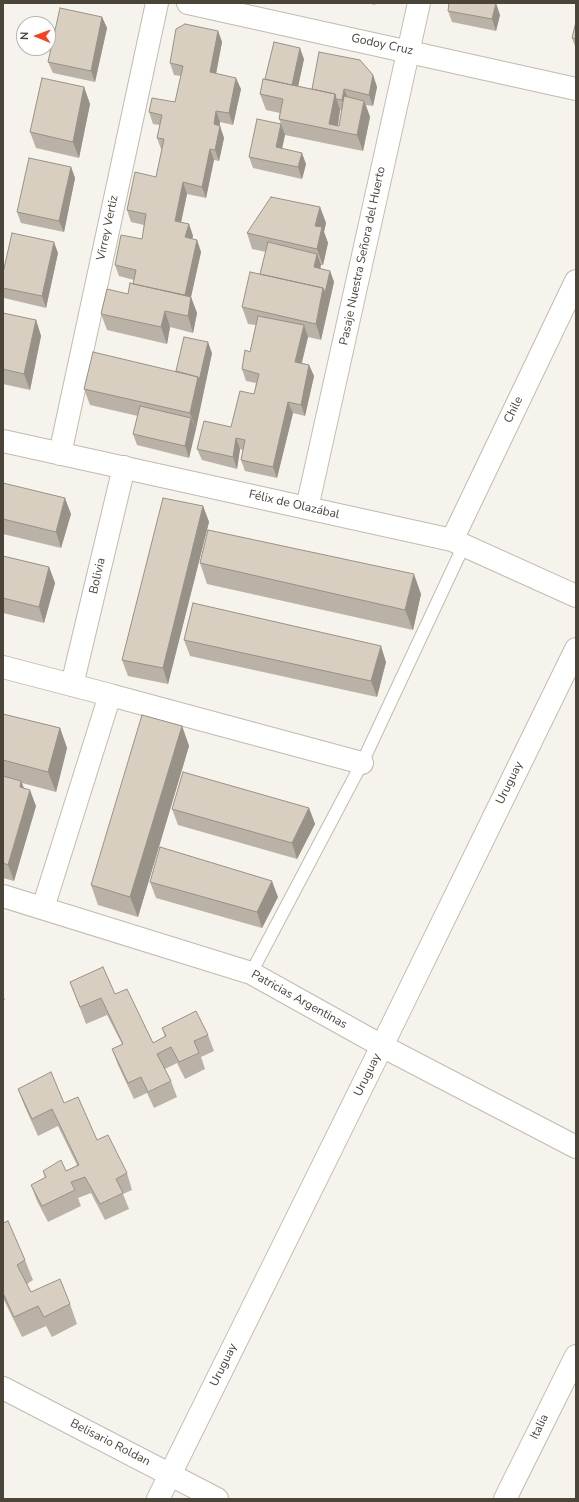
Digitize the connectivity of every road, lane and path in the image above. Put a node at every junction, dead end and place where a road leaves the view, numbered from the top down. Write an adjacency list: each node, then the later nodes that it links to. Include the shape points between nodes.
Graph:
1 (157, 3): 8 (street, Virrey Vertiz)
2 (188, 3): 4 (street, Godoy Cruz)
3 (419, 3): 4 (street, Pasaje Nuestra Señora del Huerto)
4 (408, 51): 5 (street, Godoy Cruz); 10 (street, Pasaje Nuestra Señora del Huerto)
5 (576, 89)
6 (576, 280): 11 (street, Chile)
7 (3, 441): 8 (street, Félix de Olazábal)
8 (60, 454): 9 (street, Félix de Olazábal)
9 (124, 467): 10 (street, Félix de Olazábal); 15 (street, Bolivia)
10 (307, 508): 11 (street, Félix de Olazábal)
11 (458, 543): 12 (street, Félix de Olazábal); 17 (lane)
12 (576, 596)
13 (576, 649): 21 (street, Uruguay)
14 (3, 667): 15 (street)
15 (72, 685): 16 (street)
16 (110, 695): 17 (street); 19 (street)
17 (362, 763): 20 (lane)
18 (3, 896): 19 (street, Patricias Argentinas)
19 (42, 908): 20 (street, Patricias Argentinas)
20 (251, 973): 21 (street, Patricias Argentinas)
21 (382, 1046): 22 (street, Patricias Argentinas); 25 (street, Uruguay)
22 (576, 1147)
23 (576, 1356): 28 (street, Italia)
24 (3, 1388): 25 (street, Belisario Roldan)
25 (170, 1474): 26 (street, Uruguay); 27 (street, Belisario Roldan)
26 (158, 1499)
27 (217, 1499)
28 (505, 1499)

